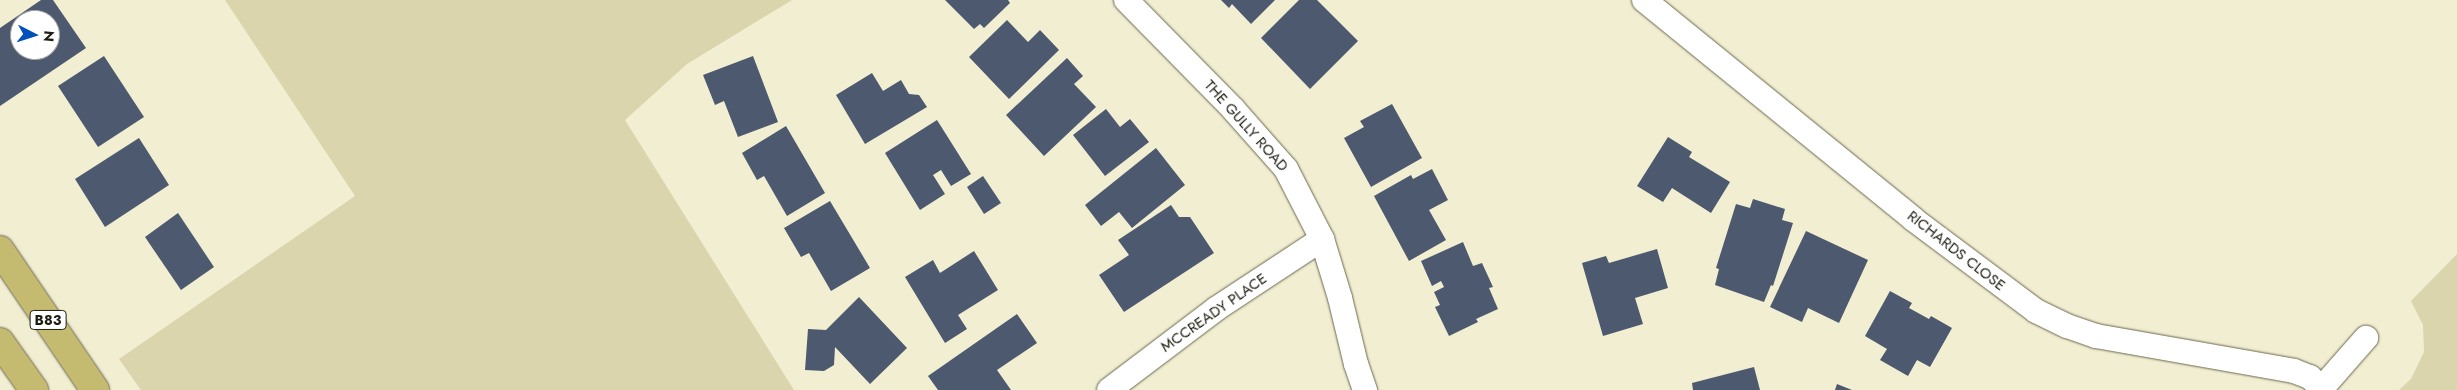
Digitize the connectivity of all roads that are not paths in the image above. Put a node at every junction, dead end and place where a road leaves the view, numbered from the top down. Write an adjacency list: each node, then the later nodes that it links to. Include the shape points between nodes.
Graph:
1 (1126, 0): 3 (street, THE GULLY ROAD, via 1233,109 1286,169)
2 (1644, 0): 7 (street, RICHARDS CLOSE, via 1913,219 2036,311 2096,336 2294,371 2310,377)
3 (1322, 239): 10 (street, MCCREADY PLACE, via 1216,309); 11 (street, THE GULLY ROAD)
4 (0, 250): 9 (main road, B83)
5 (2366, 338): 7 (street, RICHARDS CLOSE)
6 (0, 342): 8 (main road)
7 (2322, 389)
8 (34, 390)
9 (95, 390)
10 (1109, 390)
11 (1365, 390)

